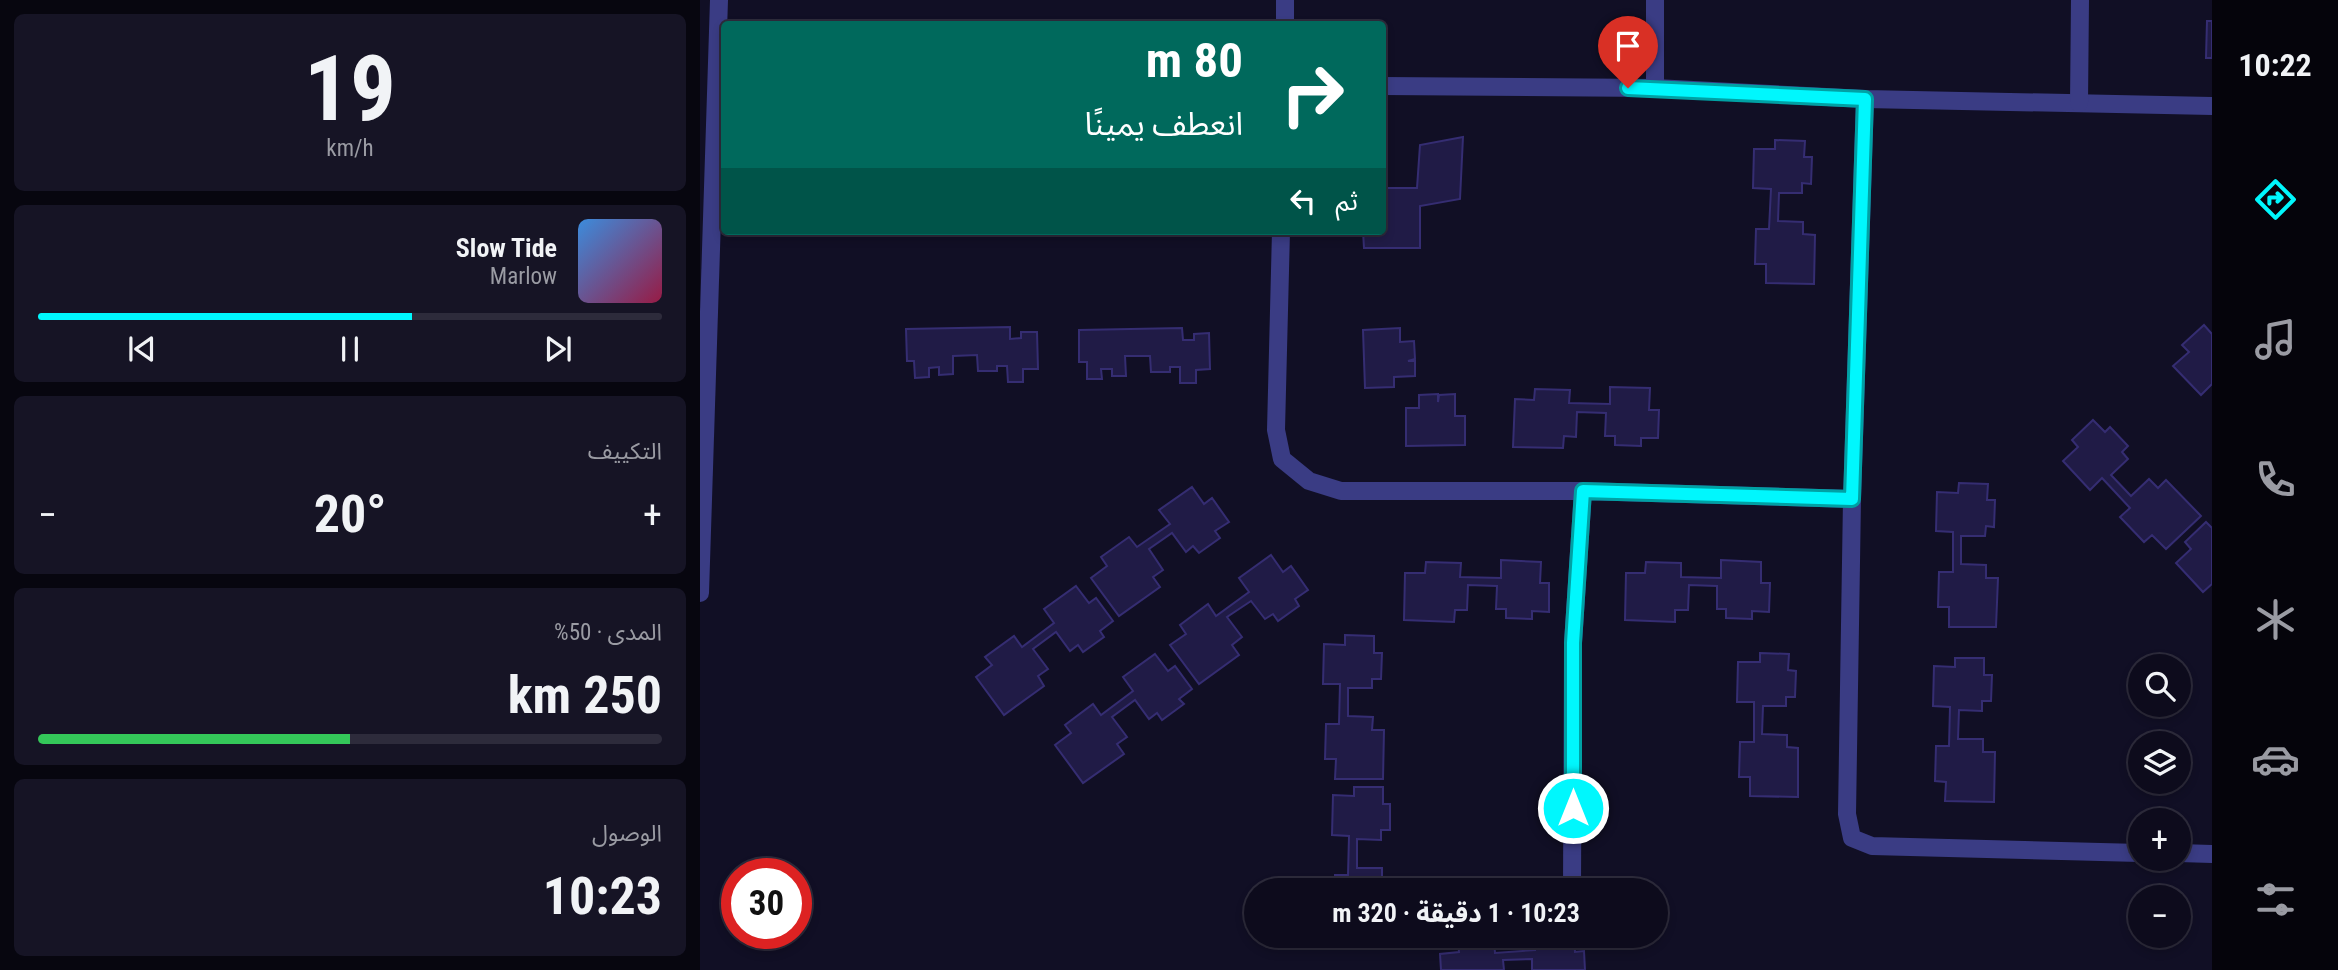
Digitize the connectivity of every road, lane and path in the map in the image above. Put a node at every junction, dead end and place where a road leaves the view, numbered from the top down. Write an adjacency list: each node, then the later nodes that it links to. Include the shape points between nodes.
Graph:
1 (719, 0): 14 (street)
2 (1285, 0): 5 (street)
3 (1656, 0): 7 (street)
4 (2080, 0): 9 (street)
5 (1285, 21)
6 (1386, 86): 7 (street)
7 (1655, 88): 8 (street)
8 (1865, 99): 9 (street); 13 (street)
9 (2079, 103): 10 (street)
10 (2212, 106)
11 (1281, 235): 12 (street, via 1276,430 1282,459 1309,481 1341,491)
12 (1583, 491): 13 (street); 18 (street, via 1573,643)
13 (1852, 499): 15 (street, via 1847,814 1852,838 1872,846)
14 (700, 593)
15 (2128, 853)
16 (2191, 853): 17 (street)
17 (2212, 854)
18 (1572, 878)

